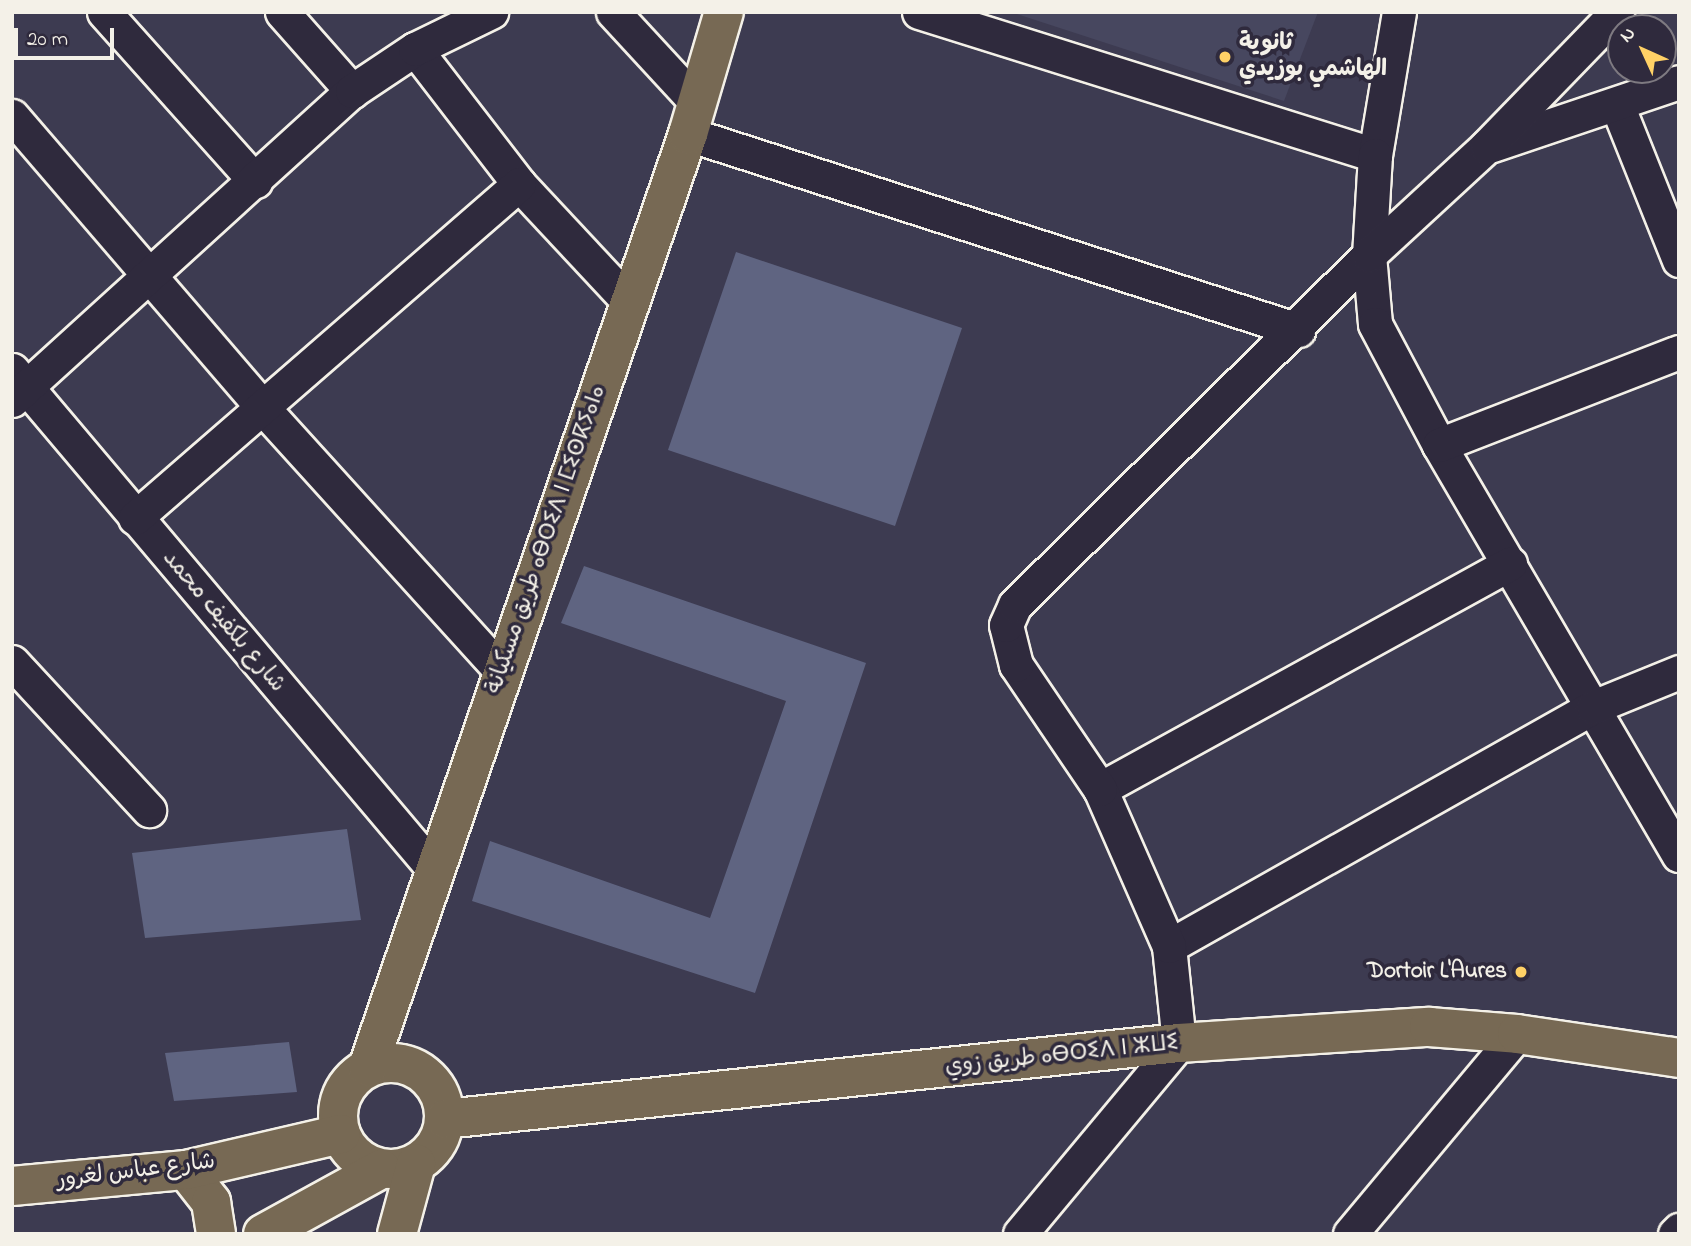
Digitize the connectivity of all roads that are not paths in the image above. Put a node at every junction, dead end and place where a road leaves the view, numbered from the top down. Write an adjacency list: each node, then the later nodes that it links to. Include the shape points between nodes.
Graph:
1 (104, 12): 17 (street)
2 (282, 12): 11 (street)
3 (491, 12): 9 (street)
4 (613, 12): 14 (street)
5 (724, 12): 14 (main road, طريق مسكيانة ⴰⴱⵔⵉⴷ ⵏ ⵎⵉⵙⴽⵢⴰⵏⴰ)
6 (919, 12): 16 (street)
7 (1399, 12): 16 (street)
8 (1617, 12): 15 (street)
9 (415, 49): 11 (street); 18 (street)
10 (1679, 82): 12 (street)
11 (352, 91): 17 (street)
12 (1617, 105): 15 (street); 20 (street)
13 (12, 116): 21 (street)
14 (692, 118): 22 (main road, طريق مسكيانة ⴰⴱⵔⵉⴷ ⵏ ⵎⵉⵙⴽⵢⴰⵏⴰ); 23 (street)
15 (1487, 146): 19 (street)
16 (1375, 155): 19 (street)
17 (255, 181): 21 (street)
18 (519, 184): 22 (street); 26 (street)
19 (1369, 255): 23 (street); 27 (street, via 1375,324)
20 (1679, 260)
21 (149, 275): 25 (street); 26 (street)
22 (630, 303): 31 (main road, طريق مسكيانة ⴰⴱⵔⵉⴷ ⵏ ⵎⵉⵙⴽⵢⴰⵏⴰ)
23 (1298, 330): 34 (street, via 1030,587 1006,625 1016,665)
24 (1679, 352): 27 (street)
25 (17, 386): 28 (street, شارع بلكفيف محمد)
26 (262, 407): 28 (street); 31 (street)
27 (1439, 444): 29 (street)
28 (135, 519): 37 (street, شارع بلكفيف محمد)
29 (1510, 564): 33 (street); 34 (street)
30 (12, 662): 35 (street)
31 (501, 671): 37 (main road, طريق مسكيانة ⴰⴱⵔⵉⴷ ⵏ ⵎⵉⵙⴽⵢⴰⵏⴰ)
32 (1679, 672): 33 (street)
33 (1593, 707): 36 (street); 38 (street)
34 (1100, 789): 38 (street)
35 (149, 810)
36 (1679, 855)
37 (436, 872): 42 (main road, طريق مسكيانة ⴰⴱⵔⵉⴷ ⵏ ⵎⵉⵙⴽⵢⴰⵏⴰ)
38 (1169, 946): 40 (street)
39 (1517, 1034): 40 (main road, طريق زوي ⴰⴱⵔⵉⴷ ⵏ ⵣⵡⵉ, via 1429,1027); 41 (main road, طريق زوي ⴰⴱⵔⵉⴷ ⵏ ⵣⵡⵉ); 53 (street)
40 (1179, 1043): 43 (main road, طريق زوي ⴰⴱⵔⵉⴷ ⵏ ⵣⵡⵉ); 52 (street)
41 (1679, 1058)
42 (368, 1067): 43 (main road, via 396,1062 427,1075 444,1103); 44 (main road, via 349,1082 341,1099)
43 (445, 1119): 44 (main road, via 441,1137)
44 (372, 1154): 45 (main road, شارع عباس لغرور); 47 (main road); 51 (main road)
45 (186, 1170): 46 (main road, شارع عباس لغرور); 48 (main road, via 211,1202)
46 (12, 1186)
47 (338, 1191): 49 (main road); 50 (main road)
48 (216, 1234)
49 (263, 1234)
50 (325, 1234)
51 (397, 1234)
52 (1020, 1234)
53 (1350, 1234)

